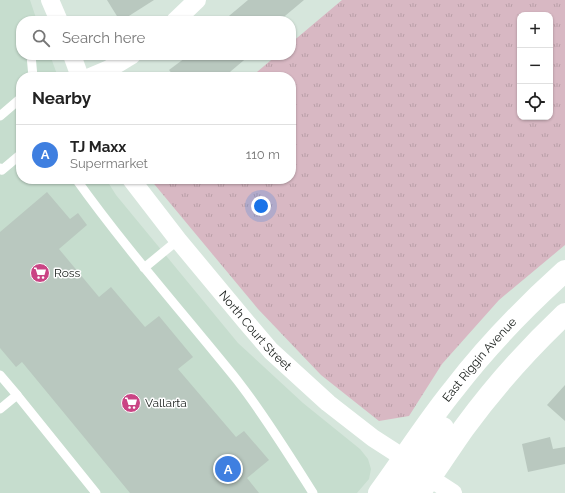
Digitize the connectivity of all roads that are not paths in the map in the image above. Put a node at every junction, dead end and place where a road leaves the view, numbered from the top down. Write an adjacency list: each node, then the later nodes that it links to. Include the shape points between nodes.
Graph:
1 (50, 0): 3 (street)
2 (197, 0): 4 (street)
3 (56, 16)
4 (180, 16)
5 (31, 60): 8 (lane)
6 (74, 60): 9 (street)
7 (124, 60): 10 (street)
8 (33, 72)
9 (78, 72)
10 (102, 72)
11 (16, 102): 12 (lane)
12 (0, 116)
13 (16, 158): 14 (lane, via 2,170)
14 (0, 168)
15 (80, 184): 18 (lane)
16 (134, 184): 17 (street, North Court Street)
17 (178, 240): 18 (lane); 24 (street, North Court Street, via 246,323 282,361 347,418)
18 (144, 268): 27 (lane, via 238,381 276,434)
19 (565, 273): 24 (main road, East Riggin Avenue, via 520,313 486,350 453,389); 25 (main road, via 544,306 462,402 424,456)
20 (565, 314): 25 (main road, via 489,395)
21 (0, 375): 22 (lane)
22 (17, 395): 23 (lane); 26 (lane)
23 (0, 409)
24 (404, 458): 28 (main road, East Riggin Avenue); 29 (main road, via 411,466 411,478)
25 (425, 485): 30 (street)
26 (96, 493)
27 (313, 493)
28 (379, 493)
29 (401, 493)
30 (453, 493)

